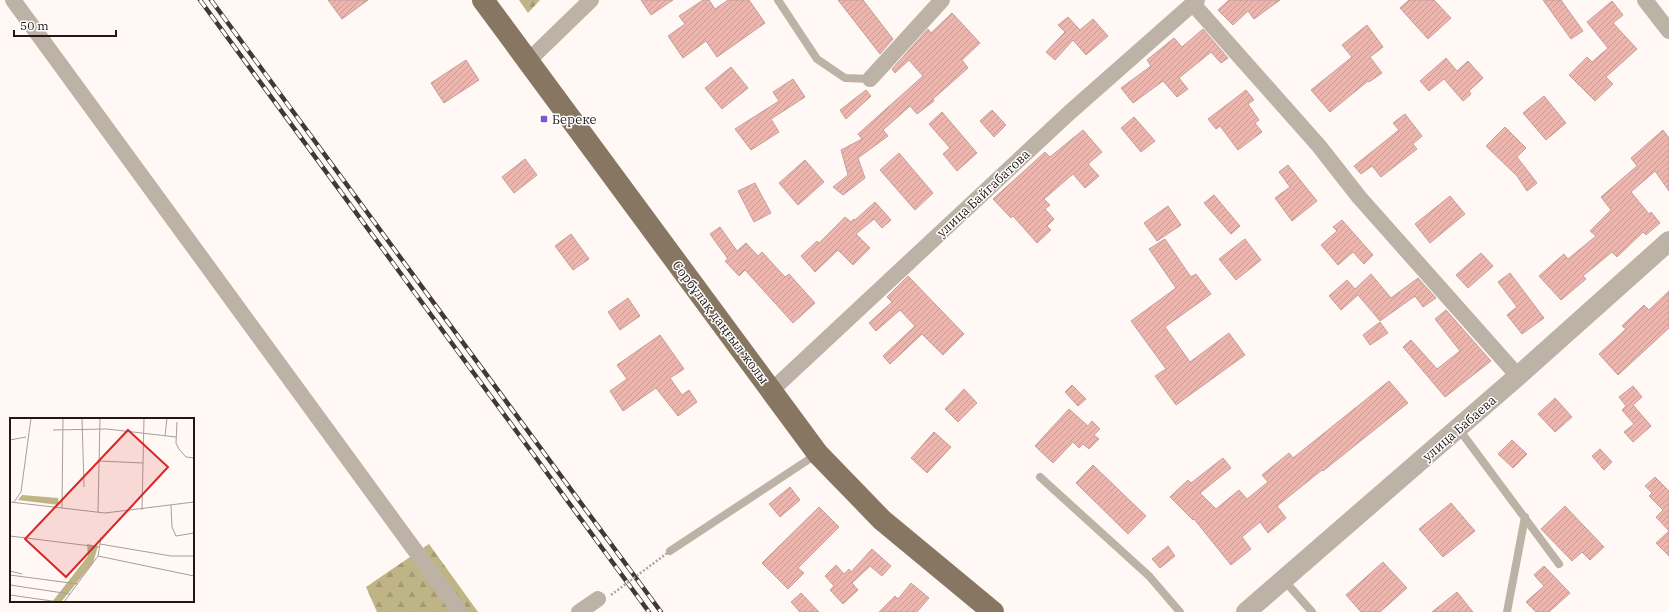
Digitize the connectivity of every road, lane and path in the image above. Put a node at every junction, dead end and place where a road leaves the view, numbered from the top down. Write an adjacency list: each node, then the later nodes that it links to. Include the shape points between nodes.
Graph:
1 (13, 0): 22 (street)
2 (483, 0): 9 (main road, Сорбұлақ даңғыл жолы)
3 (591, 0): 9 (street)
4 (778, 0): 10 (lane, via 817,60 845,78)
5 (942, 0): 10 (street)
6 (1645, 0): 8 (street)
7 (1195, 2): 12 (street, via 1319,146 1359,197); 13 (street, улица Байгабатова, via 1069,113)
8 (1669, 31)
9 (528, 61): 13 (main road, Сорбұлақ даңғыл жолы)
10 (870, 79)
11 (1669, 241): 12 (street, улица Бабаева)
12 (1518, 376): 14 (street, улица Бабаева)
13 (772, 390): 15 (main road, Сорбұлақ даңғыл жолы)
14 (1458, 428): 17 (lane); 20 (street, улица Бабаева)
15 (818, 454): 18 (lane); 24 (main road, Сорбұлақ даңғыл жолы, via 882,520)
16 (1040, 477): 25 (lane, via 1149,576)
17 (1524, 517): 19 (lane); 28 (lane)
18 (670, 551): 21 (path, bridge)
19 (1559, 564)
20 (1283, 580): 26 (street, улица Бабаева); 27 (lane)
21 (604, 597): 23 (street)
22 (460, 612)
23 (579, 612)
24 (993, 612)
25 (1180, 612)
26 (1246, 612)
27 (1312, 612)
28 (1507, 612)

